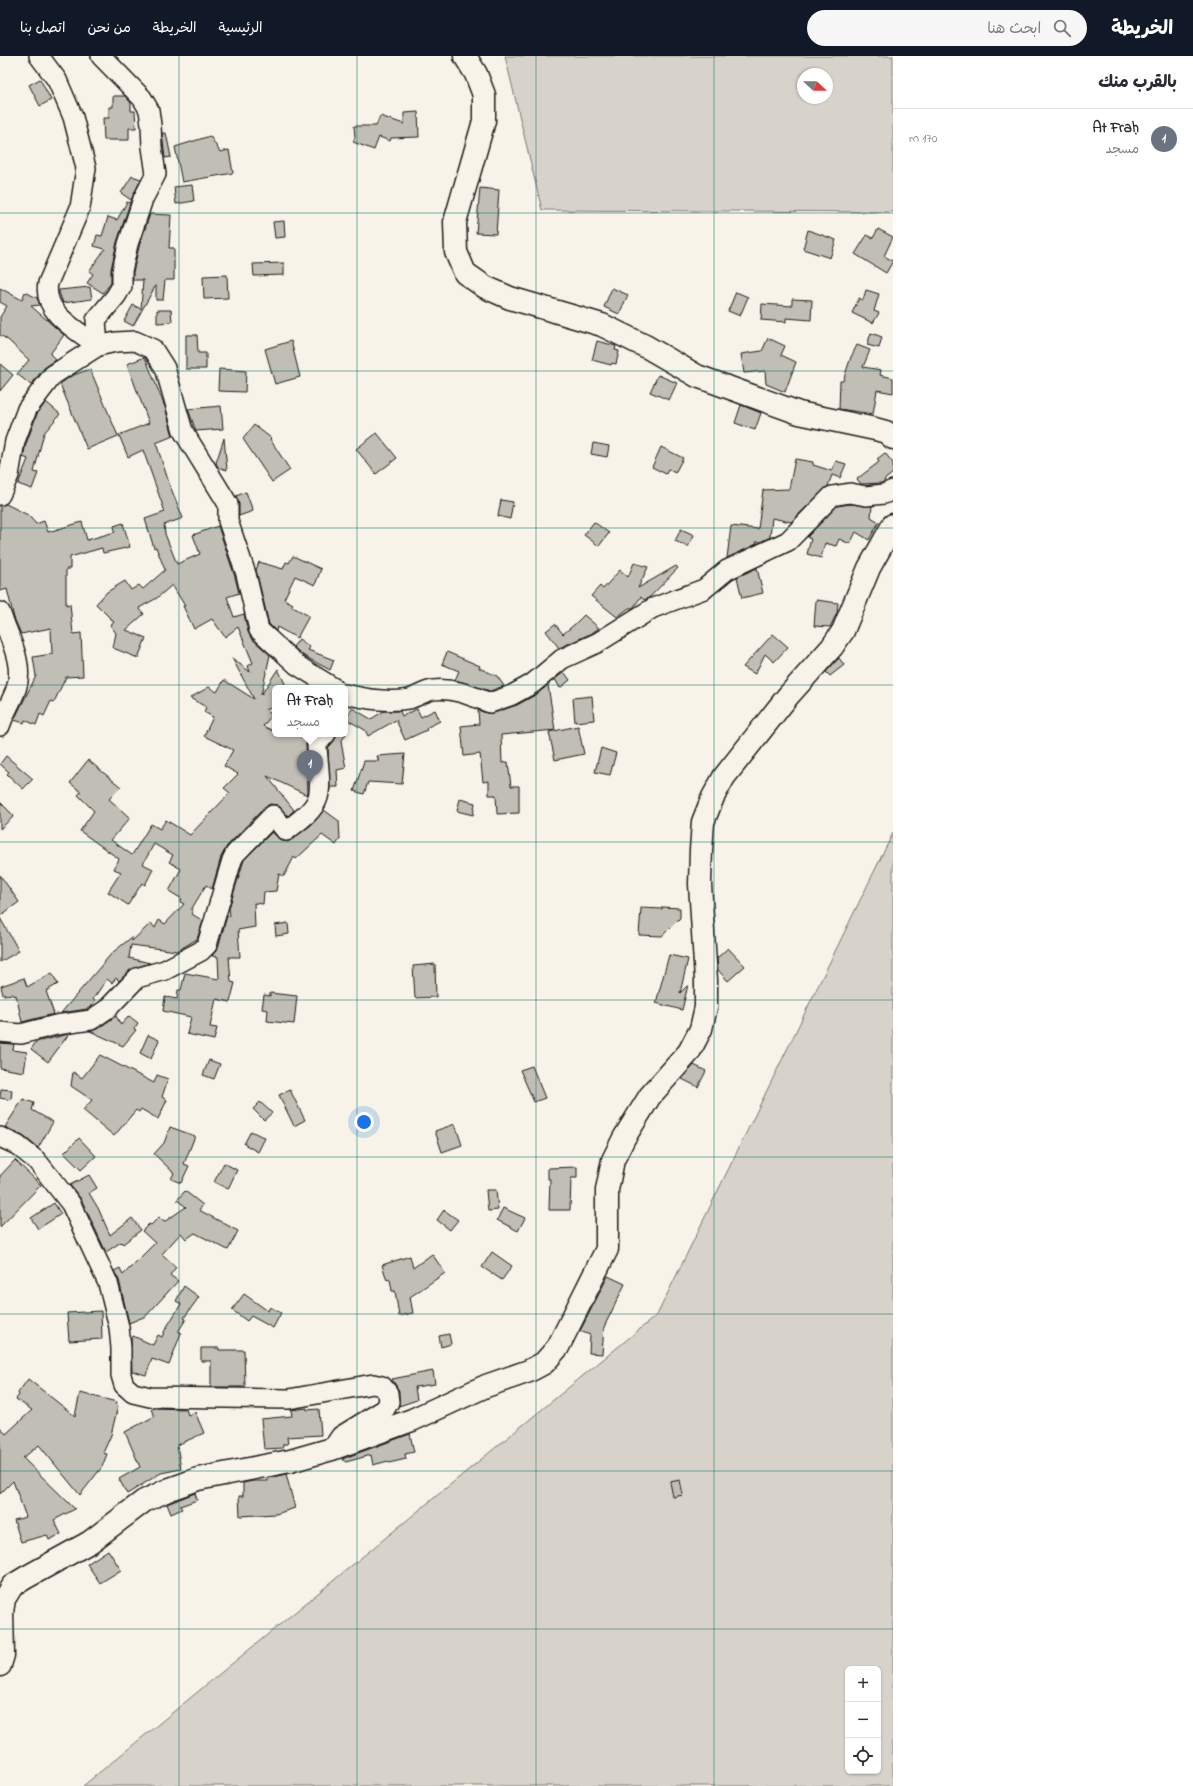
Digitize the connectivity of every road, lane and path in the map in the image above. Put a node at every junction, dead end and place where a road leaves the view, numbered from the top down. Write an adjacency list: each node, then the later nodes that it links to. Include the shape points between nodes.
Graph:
1 (39, 56): 4 (street, via 57,80 73,117 86,168 80,208 46,292 51,308)
2 (101, 56): 4 (street, via 142,98 149,110 156,174 128,244 122,271 122,286 96,320)
3 (464, 56): 5 (main road, via 476,74 484,95 484,121 455,222 456,252 465,273 484,287 510,298 602,325 697,376 799,413 875,428)
4 (98, 346): 7 (street, via 53,375 27,409 16,441 9,475); 10 (street, via 135,341 154,349 165,368 183,431 228,504 228,521 246,574 259,630 298,665)
5 (893, 438)
6 (893, 490): 11 (street, via 866,496 850,493 832,496 788,541 727,570 704,589 653,608 598,643 562,659 532,684 512,695 490,703 462,692 433,690 410,699 367,700)
7 (0, 495)
8 (893, 525): 16 (main road, via 869,568 844,631 724,777 713,797 703,822 701,850 700,884 706,1000 701,1029 689,1052 650,1096 613,1160 607,1190 607,1249 558,1347 544,1363 529,1371 486,1386 412,1420)
9 (0, 612): 12 (street, via 18,661 19,677)
10 (329, 685)
11 (348, 695)
12 (0, 726)
13 (323, 737): 14 (street, via 317,744 320,787 317,801 308,813 286,831 273,815 236,854 206,945 201,951 165,970 137,978 107,1009 90,1020 21,1034)
14 (0, 1032)
15 (0, 1137): 16 (street, via 17,1145 37,1161 71,1204 108,1283 119,1327 121,1375 124,1385 133,1393 150,1398 266,1399 289,1399 373,1384 382,1386 388,1393 389,1402 385,1409 341,1436)
16 (332, 1449): 17 (main road, via 290,1461 198,1479 170,1489 144,1501 90,1542 24,1578 12,1586 4,1599 3,1655)
17 (0, 1665)

